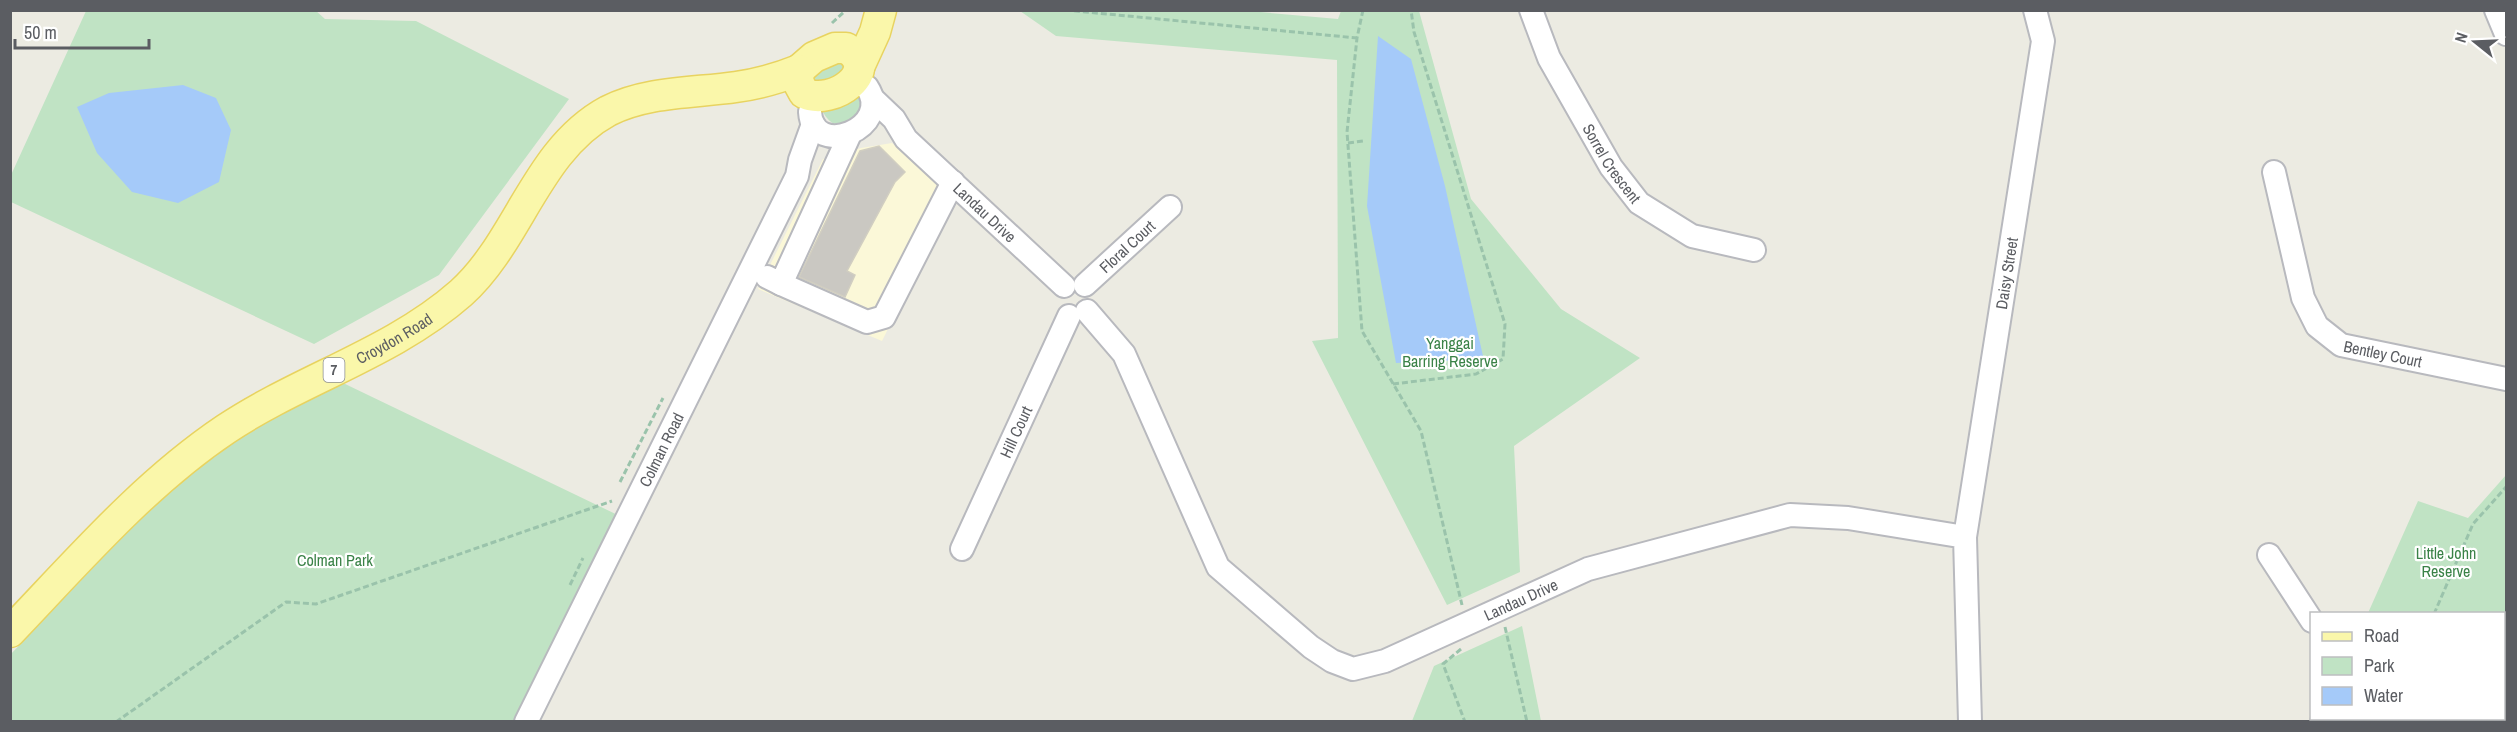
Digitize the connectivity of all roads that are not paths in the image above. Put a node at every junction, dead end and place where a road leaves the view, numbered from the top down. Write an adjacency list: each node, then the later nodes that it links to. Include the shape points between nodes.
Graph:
1 (879, 10): 6 (main road, 7)
2 (1532, 10): 15 (street, Sorrel Crescent, via 1549,58 1611,167 1639,203 1692,236)
3 (2035, 10): 21 (street, Daisy Street, via 2043,41)
4 (2496, 10): 5 (street)
5 (2506, 34)
6 (846, 54): 7 (main road, 7, via 814,57); 7 (main road, 7, via 843,90); 8 (street, Landau Drive)
7 (807, 96): 9 (street, via 823,134); 12 (street, Colman Road); 25 (main road, Croydon Road / 7, via 738,87 642,100 609,111 584,128 543,176 484,267 462,293 378,347 224,430 174,469 107,531)
8 (873, 99): 9 (street, via 869,118); 10 (street, Landau Drive, via 894,119)
9 (847, 133): 10 (street); 12 (street, Colman Road); 17 (street)
10 (906, 138): 13 (street, Landau Drive)
11 (2274, 172): 20 (street, Bentley Court, via 2303,298 2318,326 2342,345)
12 (797, 176): 16 (street, Colman Road)
13 (953, 182): 17 (street, via 884,317 867,322); 18 (street, Landau Drive)
14 (1170, 207): 18 (street, Floral Court)
15 (1754, 250)
16 (752, 271): 17 (street); 26 (street, Colman Road)
17 (781, 284)
18 (1074, 286): 19 (street, via 1089,289 1092,300); 19 (street, via 1057,300 1061,310)
19 (1078, 313): 21 (street, Landau Drive, via 1124,354 1218,567 1311,646 1332,661 1353,669 1385,661 1588,569 1791,515 1848,518); 22 (street, Hill Court)
20 (2506, 379)
21 (1965, 537): 27 (street)
22 (962, 549)
23 (2269, 555): 24 (street)
24 (2310, 618)
25 (10, 632)
26 (526, 722)
27 (1970, 722)

